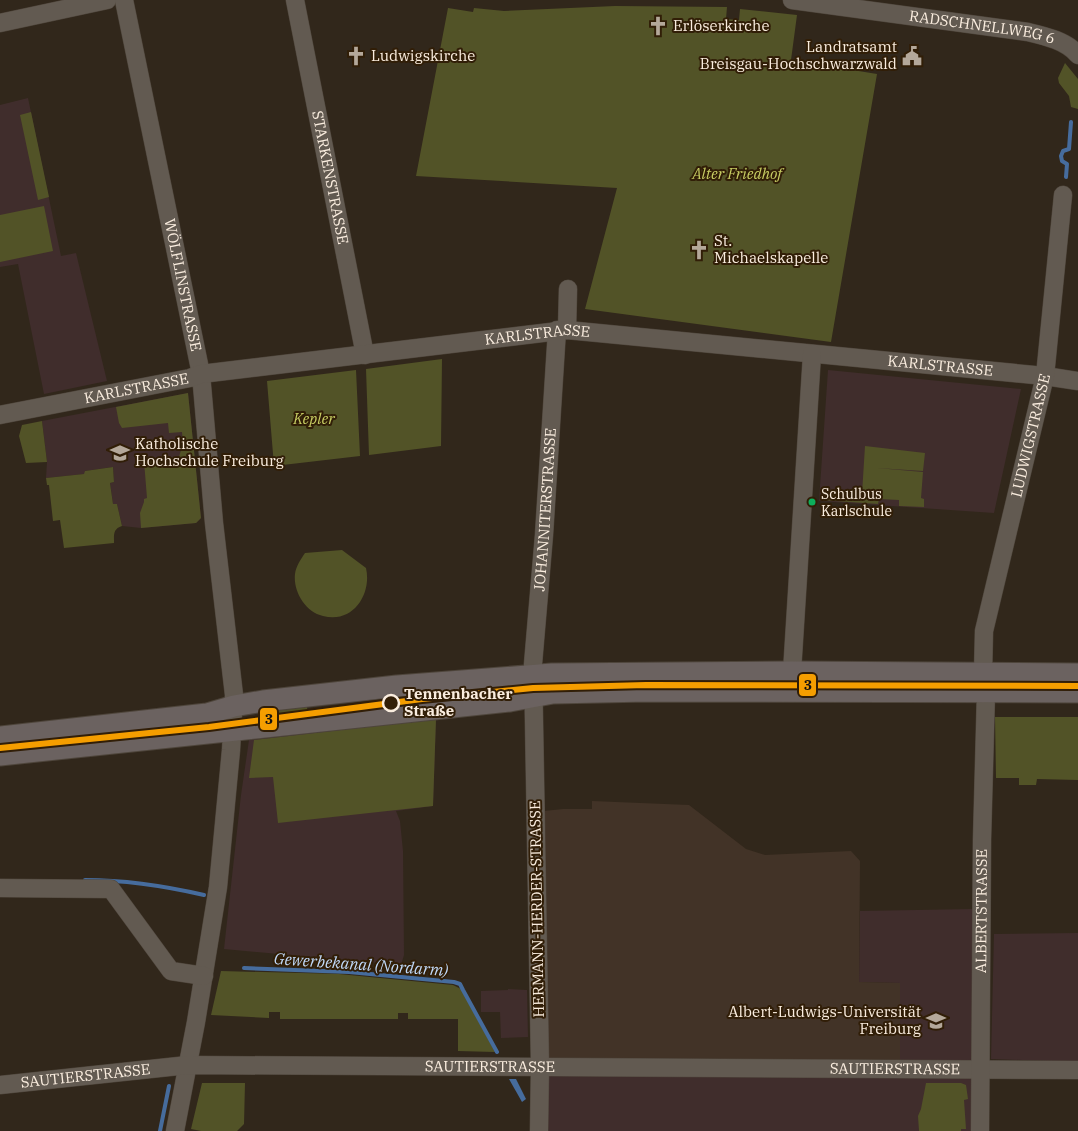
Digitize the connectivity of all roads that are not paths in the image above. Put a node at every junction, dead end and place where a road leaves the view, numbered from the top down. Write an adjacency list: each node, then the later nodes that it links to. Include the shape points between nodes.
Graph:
1 (107, 0): 7 (street)
2 (124, 0): 14 (street, WÖLFLINSTRASSE)
3 (296, 0): 13 (street, STARKENSTRASSE)
4 (792, 0): 5 (street, RADSCHNELLWEG 6)
5 (832, 2): 6 (street); 8 (street, RADSCHNELLWEG 6, via 1028,32)
6 (931, 19)
7 (0, 23)
8 (1076, 46)
9 (1063, 195): 15 (street, LUDWIGSTRASSE)
10 (568, 289): 11 (street, JOHANNITERSTRASSE)
11 (562, 330): 12 (street, KARLSTRASSE); 13 (street, KARLSTRASSE); 21 (street, JOHANNITERSTRASSE)
12 (812, 354): 15 (street, KARLSTRASSE); 18 (street)
13 (366, 355): 14 (street, KARLSTRASSE)
14 (201, 374): 17 (street, KARLSTRASSE); 23 (street, WÖLFLINSTRASSE, via 214,523 234,686)
15 (1045, 376): 16 (street, KARLSTRASSE); 20 (street, LUDWIGSTRASSE, via 984,631)
16 (1078, 381)
17 (0, 416)
18 (792, 672): 20 (main road); 21 (main road)
19 (1078, 674): 20 (main road)
20 (984, 683): 21 (main road, via 553,693); 22 (main road); 30 (street, ALBERTSTRASSE)
21 (533, 687): 23 (main road); 29 (street, HERMANN-HERDER-STRASSE)
22 (1078, 692)
23 (233, 720): 24 (main road, via 207,714); 25 (main road); 27 (street, via 218,887)
24 (0, 737)
25 (0, 755)
26 (0, 888): 27 (street, via 111,889 171,971)
27 (204, 976): 28 (street)
28 (188, 1065): 29 (street, SAUTIERSTRASSE); 32 (street, SAUTIERSTRASSE); 33 (street)
29 (540, 1066): 30 (street, SAUTIERSTRASSE); 34 (street, HERMANN-HERDER-STRASSE)
30 (980, 1068): 31 (street, SAUTIERSTRASSE); 35 (street, ALBERTSTRASSE)
31 (1078, 1070)
32 (0, 1085)
33 (175, 1131)
34 (539, 1131)
35 (980, 1131)

